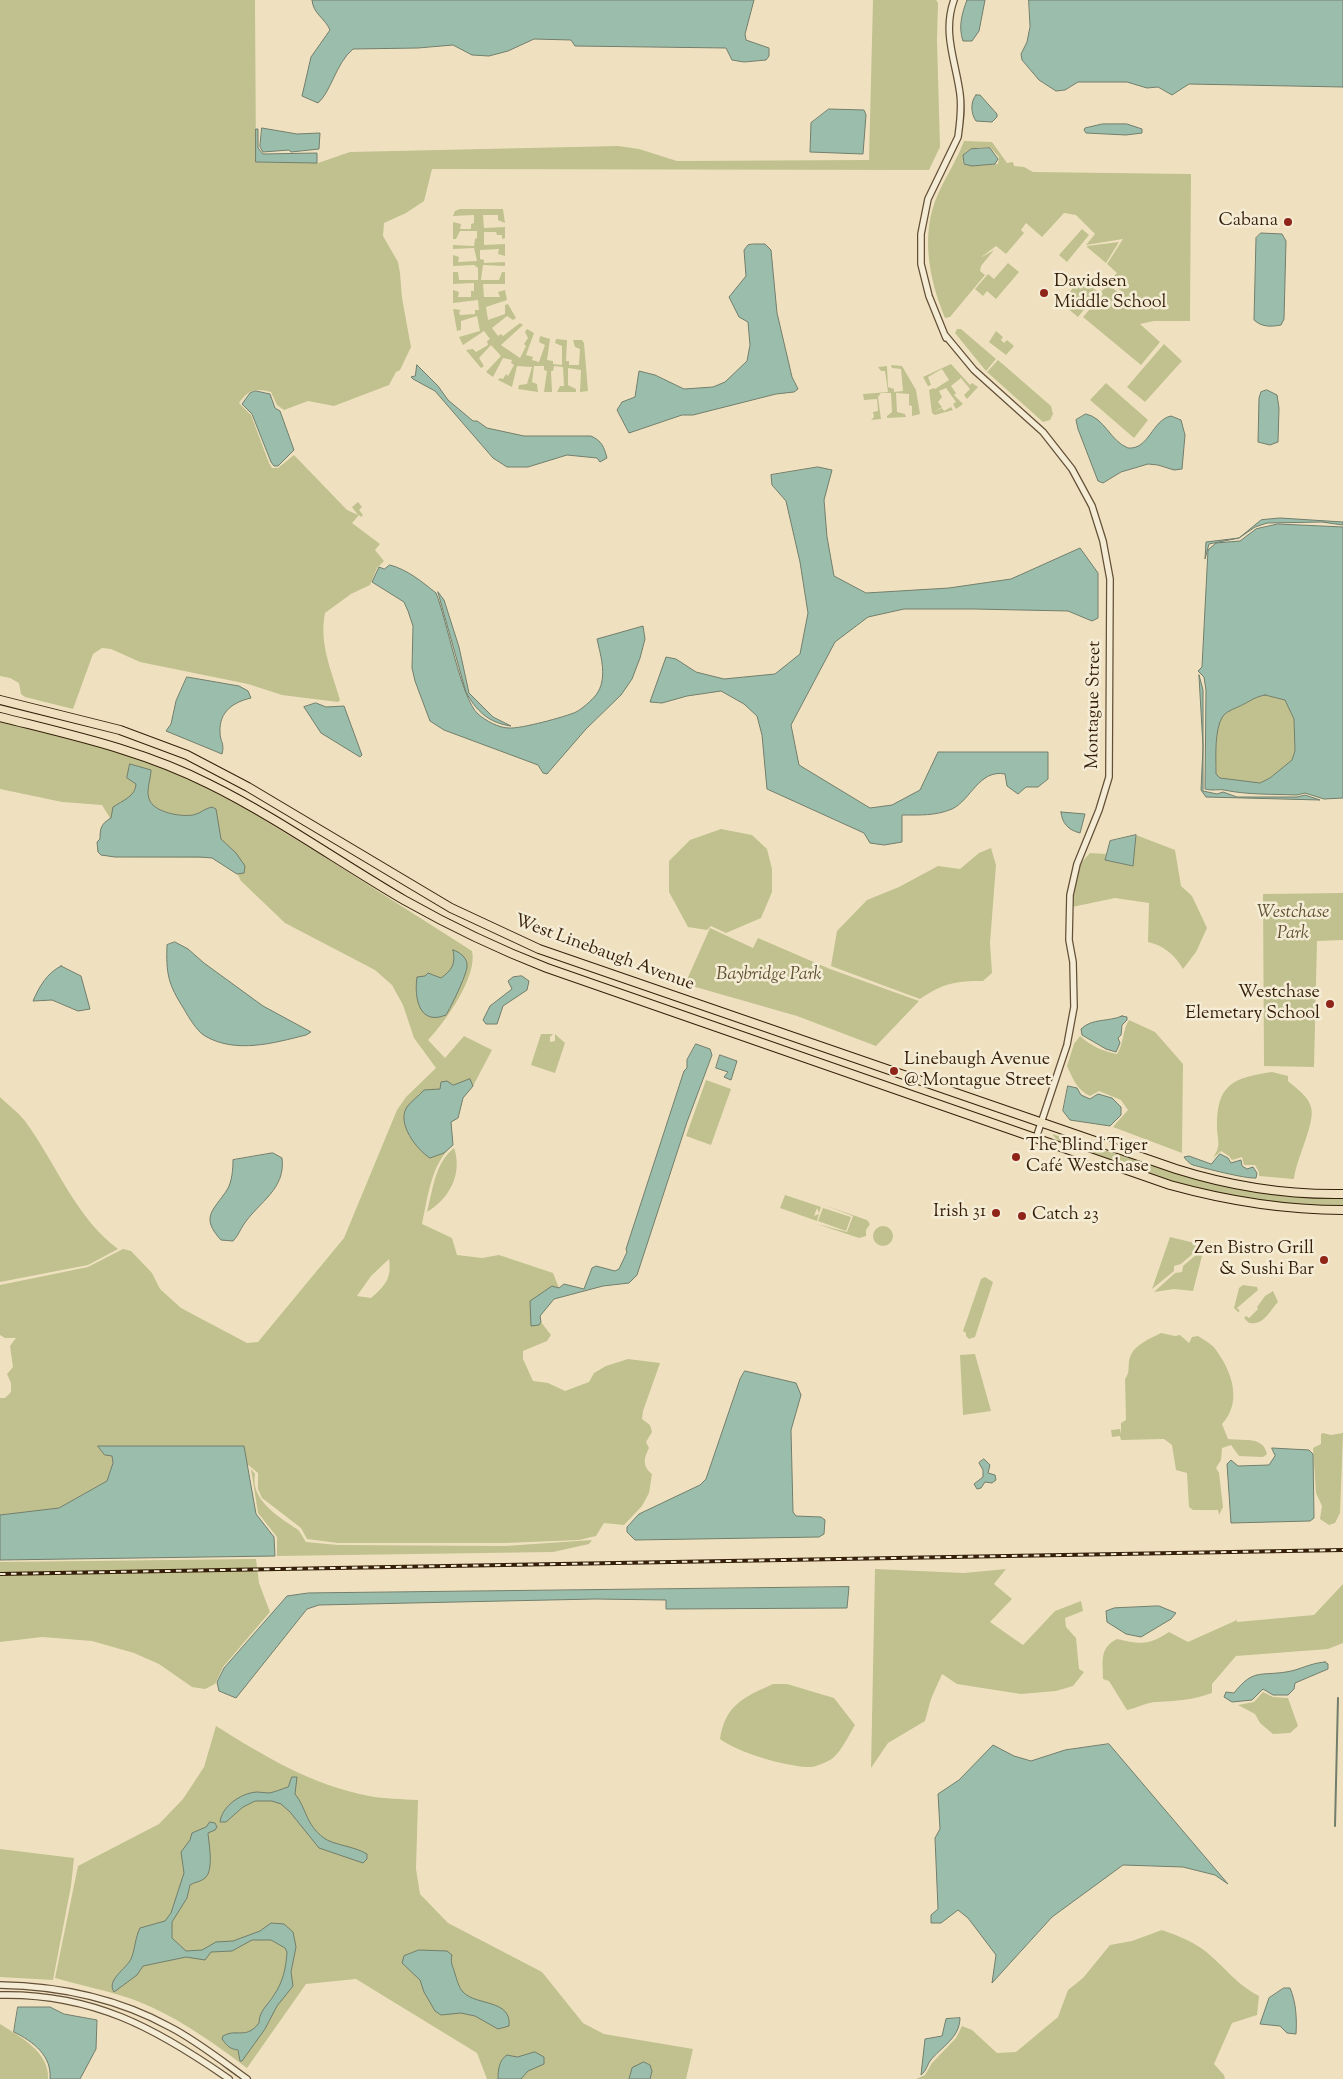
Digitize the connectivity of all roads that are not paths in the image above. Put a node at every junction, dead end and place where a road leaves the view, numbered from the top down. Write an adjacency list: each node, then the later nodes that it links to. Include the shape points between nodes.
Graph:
1 (954, 0): 6 (street, Montague Street, via 949,13 949,45 960,93 960,127 928,199 921,234 921,264 929,296 956,354 971,372 1043,432 1072,469 1092,506 1110,579 1110,777 1077,864 1070,895 1069,940 1074,1007 1066,1045)
2 (0, 700): 4 (main road, West Linebaugh Avenue)
3 (0, 717): 5 (main road, West Linebaugh Avenue)
4 (123, 731): 5 (main road); 6 (main road, West Linebaugh Avenue, via 216,769 412,886 504,934)
5 (118, 747): 7 (main road, West Linebaugh Avenue, via 209,784 404,900 515,956)
6 (1041, 1124): 7 (street, Montague Street); 8 (main road, West Linebaugh Avenue, via 1219,1181 1268,1190)
7 (1036, 1138): 9 (main road, West Linebaugh Avenue, via 1170,1185 1226,1199 1298,1210)
8 (1343, 1194)
9 (1343, 1210)
10 (0, 1985): 13 (street, via 77,1992 116,2003 171,2027)
11 (0, 1995): 12 (street, via 45,1997 114,2014 158,2032)
12 (229, 2079)
13 (246, 2079)

